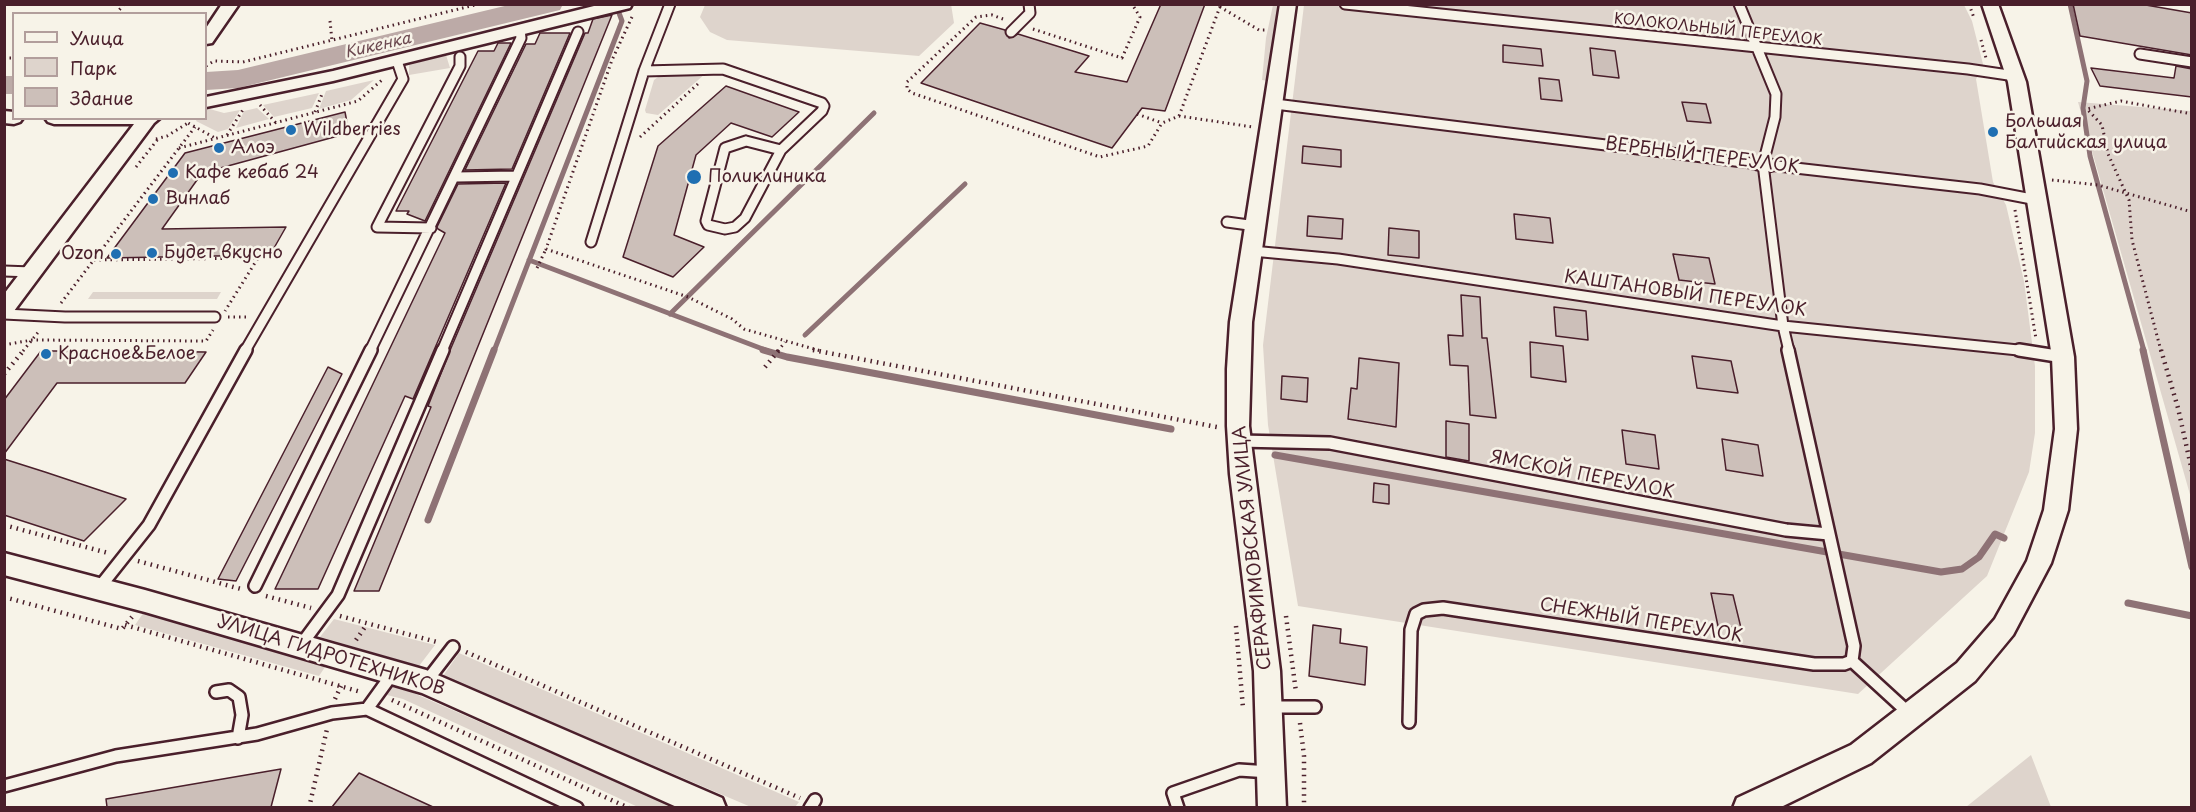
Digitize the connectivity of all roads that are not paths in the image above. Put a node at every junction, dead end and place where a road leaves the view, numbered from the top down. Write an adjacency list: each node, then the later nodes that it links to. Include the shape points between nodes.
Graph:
1 (231, 4): 12 (street)
2 (670, 4): 18 (lane)
3 (1029, 4): 11 (lane, via 1030,13)
4 (1288, 4): 21 (street, СЕРАФИМОВСКАЯ УЛИЦА)
5 (1345, 4): 13 (lane, КОЛОКОЛЬНЫЙ ПЕРЕУЛОК)
6 (1738, 4): 13 (lane)
7 (1990, 4): 19 (street)
8 (625, 6): 9 (street)
9 (520, 30): 17 (street); 27 (lane, via 522,38)
10 (578, 32): 26 (lane)
11 (1011, 32)
12 (207, 34)
13 (1756, 47): 19 (lane, КОЛОКОЛЬНЫЙ ПЕРЕУЛОК); 25 (lane, via 1776,94)
14 (2140, 54): 16 (lane)
15 (460, 57): 31 (lane, via 460,66 377,227)
16 (2192, 62)
17 (393, 67): 20 (street); 43 (lane, via 403,79 264,317 150,525)
18 (644, 71): 24 (lane, via 723,69 822,103 822,111); 32 (lane)
19 (2015, 76): 28 (street)
20 (207, 102)
21 (1275, 104): 25 (lane, ВЕРБНЫЙ ПЕРЕУЛОК); 30 (street, СЕРАФИМОВСКАЯ УЛИЦА)
22 (92, 120): 23 (street)
23 (148, 123): 35 (street)
24 (781, 150): 24 (lane, via 745,218 735,227 725,229 708,225 725,148 746,141)
25 (1764, 164): 28 (lane, ВЕРБНЫЙ ПЕРЕУЛОК); 38 (lane)
26 (516, 176): 27 (lane); 45 (lane, via 338,595)
27 (456, 177): 31 (lane)
28 (2028, 193): 39 (street)
29 (1227, 222): 30 (lane)
30 (1256, 226): 33 (street, СЕРАФИМОВСКАЯ УЛИЦА)
31 (431, 228): 44 (lane)
32 (591, 242)
33 (1252, 251): 38 (lane, КАШТАНОВЫЙ ПЕРЕУЛОК); 40 (street, СЕРАФИМОВСКАЯ УЛИЦА, via 1241,322)
34 (4, 271): 35 (lane)
35 (32, 272): 36 (street)
36 (4, 312): 37 (lane)
37 (218, 317)
38 (1783, 326): 39 (lane, КАШТАНОВЫЙ ПЕРЕУЛОК); 41 (lane)
39 (2063, 357): 54 (street, via 2066,429 2056,510 2039,562 2004,627 1966,672)
40 (1239, 441): 41 (lane, ЯМСКОЙ ПЕРЕУЛОК, via 1330,443 1786,530); 51 (street, СЕРАФИМОВСКАЯ УЛИЦА)
41 (1829, 534): 47 (lane, via 1854,646)
42 (4, 564): 43 (street, УЛИЦА ГИДРОТЕХНИКОВ)
43 (99, 588): 45 (street, УЛИЦА ГИДРОТЕХНИКОВ)
44 (255, 589)
45 (301, 645): 48 (street, УЛИЦА ГИДРОТЕХНИКОВ)
46 (452, 647): 49 (lane)
47 (1852, 661): 54 (lane); 55 (lane, СНЕЖНЫЙ ПЕРЕУЛОК, via 1814,664 1443,609 1425,610 1416,614 1412,630)
48 (394, 672): 49 (street, УЛИЦА ГИДРОТЕХНИКОВ); 53 (lane)
49 (426, 682): 60 (street, УЛИЦА ГИДРОТЕХНИКОВ)
50 (216, 692): 56 (lane, via 229,690 239,697 242,716)
51 (1269, 707): 52 (lane); 57 (street, СЕРАФИМОВСКАЯ УЛИЦА)
52 (1315, 707)
53 (367, 709): 56 (lane, via 332,712); 59 (lane)
54 (1911, 715): 63 (street, via 1861,754)
55 (1409, 722)
56 (238, 738): 58 (lane, via 116,756)
57 (1272, 773): 61 (lane, via 1239,770 1173,793); 62 (street, СЕРАФИМОВСКАЯ УЛИЦА)
58 (4, 786)
59 (577, 807)
60 (712, 807)
61 (1178, 807)
62 (1272, 807)
63 (1747, 807)

